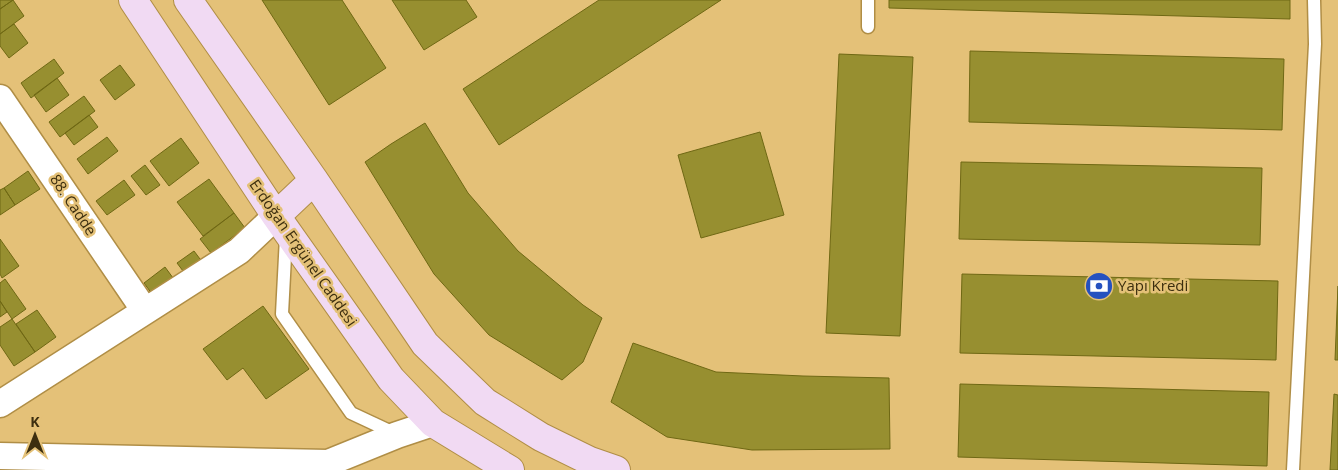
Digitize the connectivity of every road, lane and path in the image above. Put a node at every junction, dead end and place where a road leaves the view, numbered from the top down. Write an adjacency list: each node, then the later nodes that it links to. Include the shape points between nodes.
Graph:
1 (134, 0): 8 (main road, Erdoğan Ergünel Caddesi)
2 (188, 0): 7 (main road)
3 (868, 0): 5 (lane)
4 (1314, 0): 16 (lane, via 1315,44)
5 (868, 27)
6 (0, 98): 9 (street, 88. Cadde)
7 (314, 180): 8 (main road); 15 (main road, via 425,344 485,402 542,437)
8 (281, 223): 9 (street); 11 (main road, Erdoğan Ergünel Caddesi, via 391,379); 12 (lane, via 282,314 351,413)
9 (145, 311): 10 (street)
10 (0, 404)
11 (433, 423): 12 (street); 14 (main road, Erdoğan Ergünel Caddesi)
12 (398, 435): 13 (street, via 328,463)
13 (0, 456)
14 (510, 470)
15 (616, 470)
16 (1293, 470)

